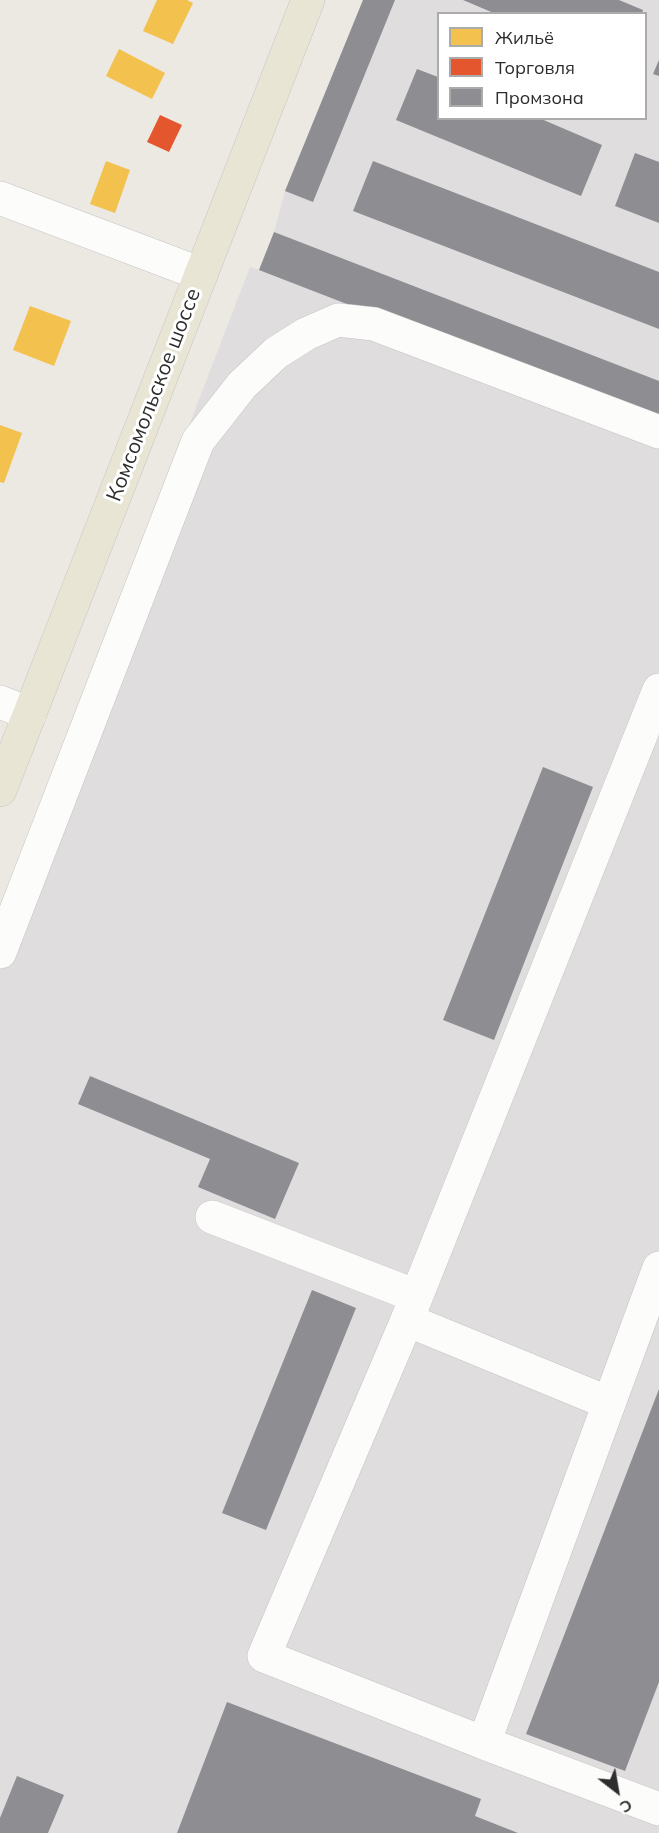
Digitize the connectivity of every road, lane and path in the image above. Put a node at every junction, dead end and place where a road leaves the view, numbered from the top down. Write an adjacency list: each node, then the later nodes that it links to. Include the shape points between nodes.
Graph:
1 (308, 0): 3 (main road, Комсомольское шоссе)
2 (0, 198): 3 (street)
3 (201, 274): 7 (main road, Комсомольское шоссе)
4 (659, 432): 9 (street, via 374,324 338,320 276,353 242,385 198,441)
5 (659, 690): 12 (street)
6 (0, 702): 7 (street)
7 (30, 714): 8 (main road, Комсомольское шоссе)
8 (0, 790)
9 (0, 952)
10 (212, 1217): 12 (street)
11 (659, 1268): 13 (street)
12 (412, 1308): 13 (street); 14 (street, via 264,1656)
13 (609, 1403): 14 (street)
14 (484, 1743): 15 (street)
15 (659, 1809)

